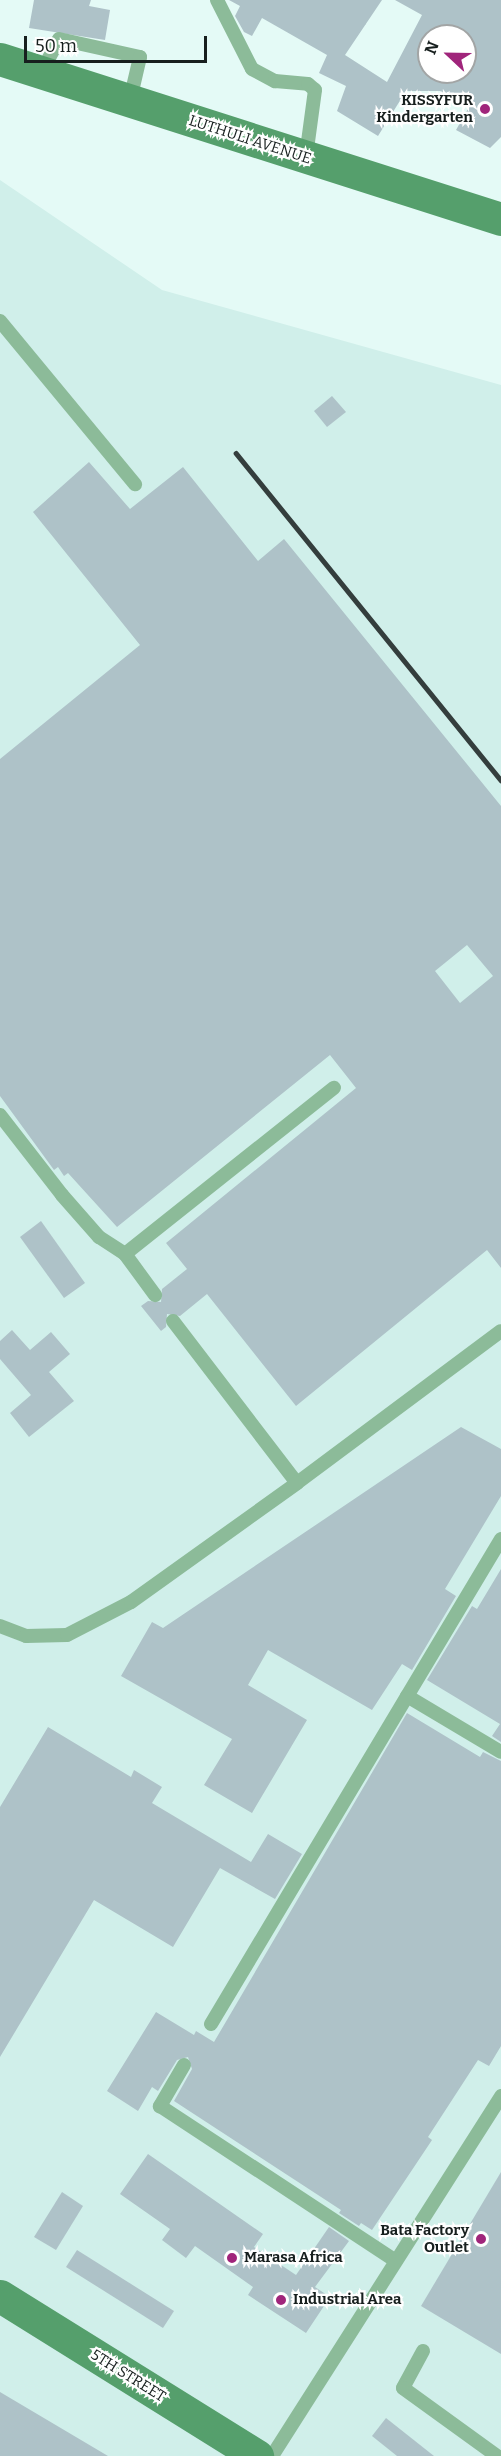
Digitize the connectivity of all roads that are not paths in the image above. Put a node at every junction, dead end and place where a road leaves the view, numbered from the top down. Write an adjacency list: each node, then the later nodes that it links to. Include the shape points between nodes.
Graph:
1 (217, 0): 5 (lane, via 252,69 275,81 308,84 315,90)
2 (0, 59): 3 (street, LUTHULI AVENUE)
3 (41, 73): 4 (street, LUTHULI AVENUE); 4 (lane, via 59,39 140,57)
4 (130, 102): 5 (street, LUTHULI AVENUE)
5 (306, 158): 6 (street, LUTHULI AVENUE)
6 (501, 219)
7 (0, 321): 8 (lane)
8 (135, 484)
9 (334, 1088): 11 (lane)
10 (0, 1115): 11 (lane, via 99,1237)
11 (125, 1254): 12 (lane)
12 (155, 1295)
13 (173, 1321): 15 (lane)
14 (501, 1331): 15 (lane)
15 (297, 1483): 17 (lane, via 131,1602 67,1635 26,1636)
16 (501, 1539): 18 (lane)
17 (0, 1626)
18 (407, 1696): 19 (lane); 20 (lane)
19 (501, 1752)
20 (211, 2024)
21 (184, 2066): 23 (lane, via 160,2106)
22 (501, 2096): 23 (lane)
23 (396, 2261): 27 (lane)
24 (0, 2296): 26 (street, 5TH STREET)
25 (423, 2351): 28 (lane, via 403,2388)
26 (257, 2456)
27 (272, 2456)
28 (497, 2456)

